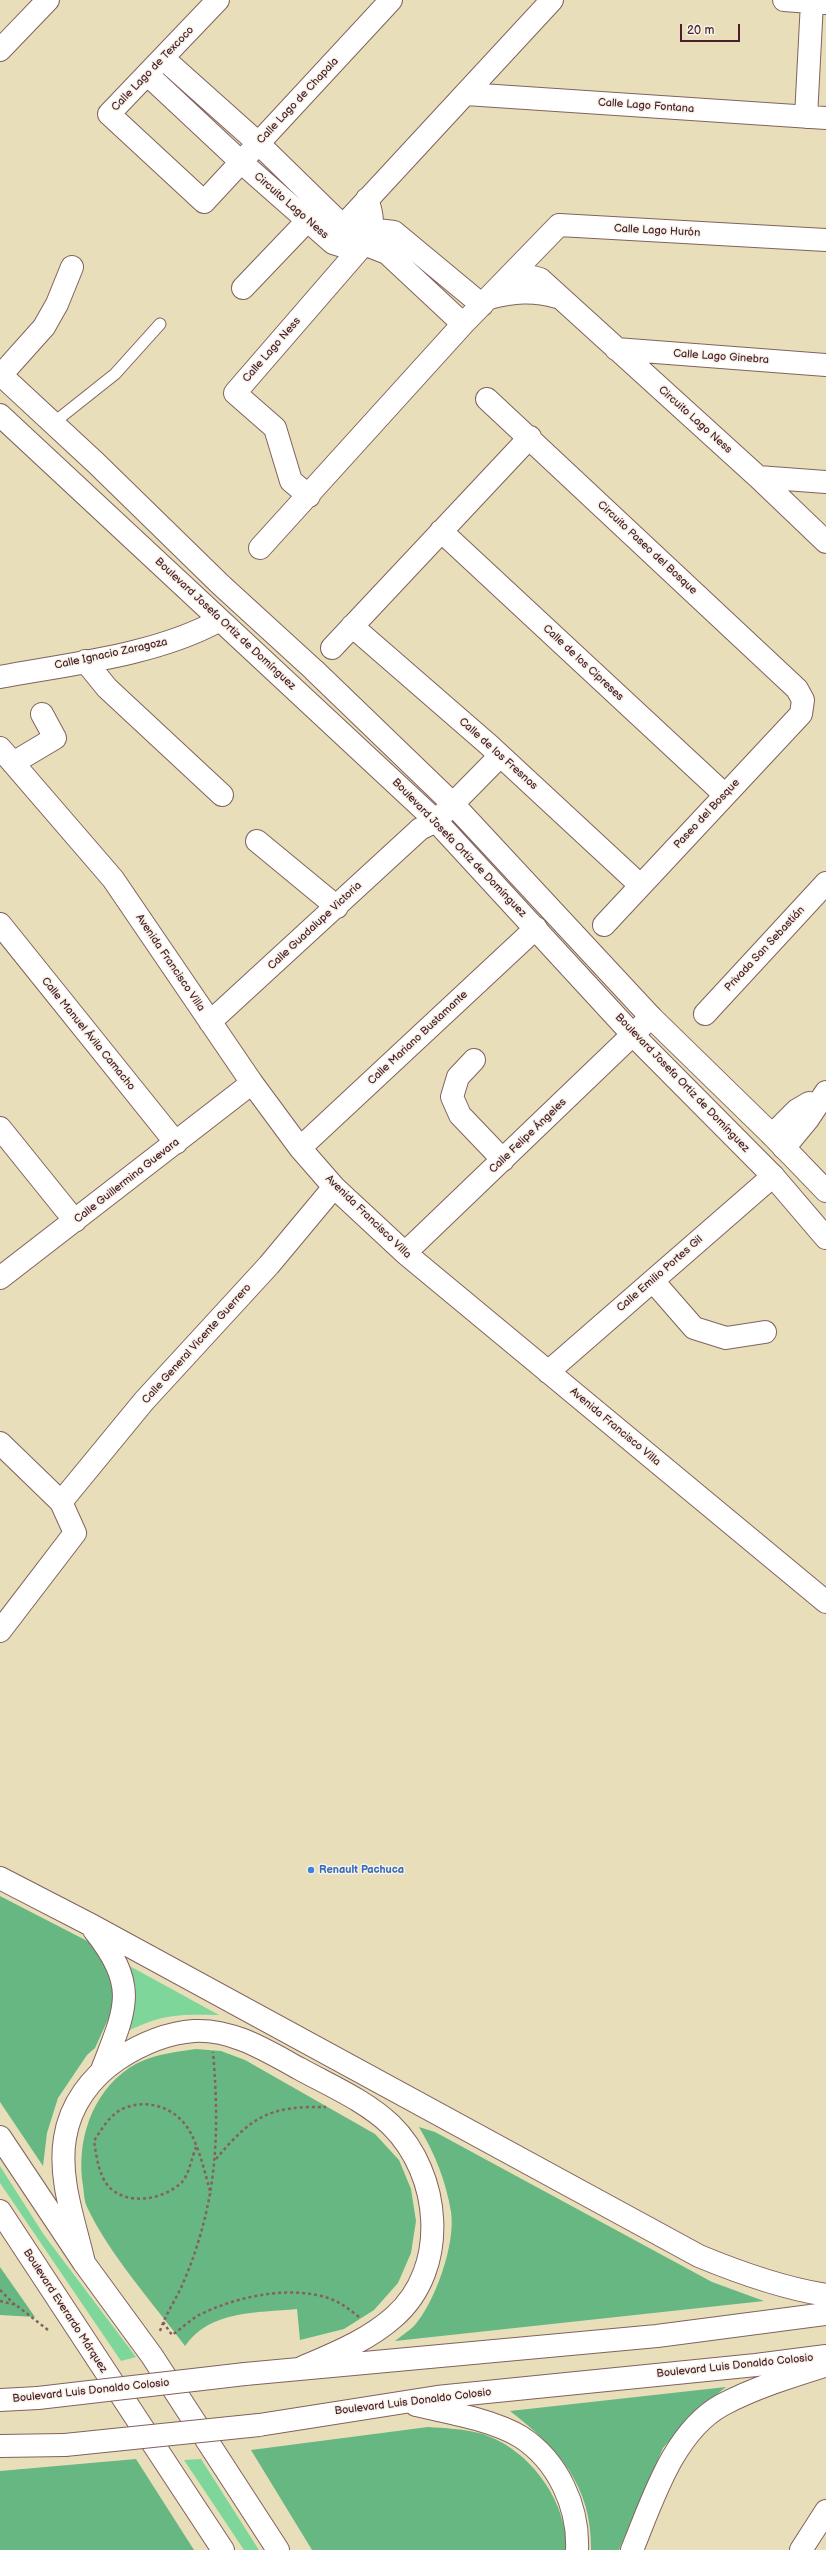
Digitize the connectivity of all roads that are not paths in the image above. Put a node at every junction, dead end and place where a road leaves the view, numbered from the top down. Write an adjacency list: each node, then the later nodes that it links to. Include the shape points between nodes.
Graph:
1 (48, 0): 7 (street)
2 (218, 0): 8 (street, Calle Lago de Texcoco)
3 (391, 0): 12 (street, Calle Lago de Chapala)
4 (552, 0): 10 (street, Circuito Lago Ness)
5 (784, 0): 6 (street)
6 (819, 3): 11 (street)
7 (0, 50)
8 (164, 59): 9 (street, Calle Lago de Texcoco); 12 (street, Circuito Lago Ness)
9 (148, 75): 13 (street, Circuito Lago Ness); 15 (street, Calle Lago de Texcoco, via 109,114)
10 (466, 94): 11 (street, Calle Lago Fontana); 14 (street, Circuito Lago Ness)
11 (816, 118)
12 (258, 144): 13 (street, Calle Lago de Chapala); 17 (street, Circuito Lago Ness)
13 (241, 162): 15 (street, Calle Lago de Chapala); 16 (street, Circuito Lago Ness)
14 (367, 199): 17 (street, Circuito Lago Ness); 18 (street, via 373,217)
15 (204, 202)
16 (307, 221): 18 (street, Circuito Lago Ness, via 333,243 349,248); 22 (street)
17 (343, 226): 18 (street, Circuito Lago Ness)
18 (367, 237): 24 (street, Circuito Lago Ness, via 394,232); 26 (street, Circuito Lago Ness); 38 (street, Calle Lago Ness, via 235,393 275,428 291,481)
19 (826, 240): 21 (street, Calle Lago Hurón, via 559,225)
20 (72, 268): 29 (street, via 44,327)
21 (509, 277): 23 (street, Circuito Lago Ness, via 525,275 540,279); 24 (street, Calle Lago Hurón)
22 (244, 288)
23 (563, 298): 24 (street, Circuito Lago Ness, via 539,292 514,292); 27 (street, Circuito Lago Ness)
24 (486, 301): 26 (street)
25 (160, 324): 32 (lane, via 115,374)
26 (463, 324): 38 (street)
27 (616, 349): 28 (street, Calle Lago Ginebra); 35 (street, Circuito Lago Ness)
28 (826, 365)
29 (0, 375): 32 (street)
30 (487, 399): 33 (street, Circuito Paseo del Bosque)
31 (0, 414): 37 (street, Boulevard Josefa Ortiz de Domínguez)
32 (52, 424): 34 (street)
33 (530, 437): 39 (street); 47 (street, Circuito Paseo del Bosque, via 797,689)
34 (96, 463): 37 (street); 53 (street)
35 (758, 477): 36 (street); 40 (street, Circuito Lago Ness)
36 (826, 482)
37 (75, 484): 42 (street, Boulevard Josefa Ortiz de Domínguez)
38 (309, 496): 41 (street)
39 (441, 531): 43 (street); 51 (street, Calle de los Cipreses)
40 (826, 542)
41 (260, 548)
42 (218, 621): 45 (street, Calle Ignacio Zaragoza, via 199,632 167,643); 54 (street, Boulevard Josefa Ortiz de Domínguez)
43 (352, 626): 44 (street); 49 (street, Calle de los Fresnos)
44 (332, 648)
45 (85, 661): 46 (street, Calle Ignacio Zaragoza); 52 (street, via 107,688)
46 (0, 677)
47 (803, 700): 51 (street, Paseo del Bosque, via 801,714)
48 (42, 714): 50 (street, via 55,738)
49 (494, 750): 53 (street, Calle Guadalupe Victoria); 57 (street, Calle de los Fresnos)
50 (7, 756): 64 (street, Avenida Francisco Villa, via 113,879)
51 (724, 794): 57 (street, Paseo del Bosque)
52 (222, 795)
53 (448, 799): 54 (street, Calle Guadalupe Victoria); 63 (street)
54 (427, 821): 58 (street, Calle Guadalupe Victoria); 61 (street, Boulevard Josefa Ortiz de Domínguez)
55 (258, 841): 58 (street)
56 (826, 883): 62 (street, Privada San Sebastián)
57 (640, 885): 60 (street, Paseo del Bosque)
58 (337, 907): 64 (street, Calle Guadalupe Victoria)
59 (0, 924): 73 (street, Calle Manuel Ávila Camacho)
60 (604, 925)
61 (536, 928): 65 (street, Boulevard Josefa Ortiz de Domínguez); 74 (street, Calle Mariano Bustamante)
62 (705, 1014)
63 (651, 1017): 65 (street, Calle Felipe Ángeles); 69 (street)
64 (210, 1022): 67 (street, Avenida Francisco Villa)
65 (633, 1035): 71 (street, Boulevard Josefa Ortiz de Domínguez); 75 (street, Calle Felipe Ángeles)
66 (474, 1060): 75 (street, via 458,1077 452,1097 460,1115)
67 (252, 1083): 73 (street, Calle Guillermina Guevara); 74 (street, Avenida Francisco Villa)
68 (825, 1093): 72 (street, via 808,1119)
69 (743, 1108): 71 (street); 72 (street)
70 (0, 1128): 79 (street)
71 (725, 1128): 76 (street, Boulevard Josefa Ortiz de Domínguez)
72 (778, 1141): 78 (street)
73 (176, 1143): 79 (street, Calle Guillermina Guevara)
74 (300, 1148): 77 (street, Avenida Francisco Villa)
75 (503, 1160): 81 (street, Calle Felipe Ángeles)
76 (773, 1176): 80 (street, Boulevard Josefa Ortiz de Domínguez); 83 (street, Calle Emilio Portes Gil)
77 (334, 1187): 81 (street, Avenida Francisco Villa); 87 (street, Calle General Vicente Guerrero, via 269,1265 144,1401)
78 (826, 1191)
79 (75, 1221): 82 (street, Calle Guillermina Guevara)
80 (826, 1238)
81 (405, 1253): 85 (street, Avenida Francisco Villa)
82 (0, 1278)
83 (653, 1281): 84 (street, via 694,1328 726,1338); 85 (street, Calle Emilio Portes Gil)
84 (765, 1332)
85 (548, 1372): 88 (street, Avenida Francisco Villa)
86 (0, 1443): 87 (street)
87 (61, 1502): 89 (street, via 75,1533)
88 (826, 1602)
89 (0, 1631)
90 (0, 1878): 91 (street)
91 (91, 1925): 92 (street, via 120,1967 124,1982 123,2013); 96 (street, via 699,2256 736,2272 802,2291)
92 (102, 2070): 95 (street, via 79,2098 65,2137 63,2177); 100 (street, via 136,2047 167,2035 195,2031 226,2034 253,2043 372,2108 392,2127 416,2157 427,2187 433,2216 432,2245 424,2272 413,2294 396,2316 373,2334)
93 (0, 2137): 95 (street)
94 (2, 2215): 106 (street, Boulevard Everardo Márquez)
95 (84, 2263): 105 (street, via 152,2356)
96 (826, 2295)
97 (826, 2314): 100 (street, Boulevard Luis Donaldo Colosio, via 657,2336)
98 (826, 2356): 102 (street, Boulevard Luis Donaldo Colosio)
99 (826, 2365): 110 (street, via 758,2388 726,2403 697,2426 679,2446 663,2475)
100 (301, 2368): 101 (street, Boulevard Luis Donaldo Colosio, bridge, via 38,2398)
101 (0, 2400)
102 (403, 2402): 103 (street, Boulevard Luis Donaldo Colosio, bridge, via 259,2425 65,2445); 109 (street, via 476,2419 521,2437 533,2447 550,2462 570,2498 578,2534)
103 (0, 2446)
104 (826, 2511): 111 (street)
105 (265, 2530): 107 (street); 108 (street)
106 (223, 2550)
107 (278, 2550)
108 (283, 2550)
109 (577, 2550)
110 (632, 2550)
111 (801, 2550)

